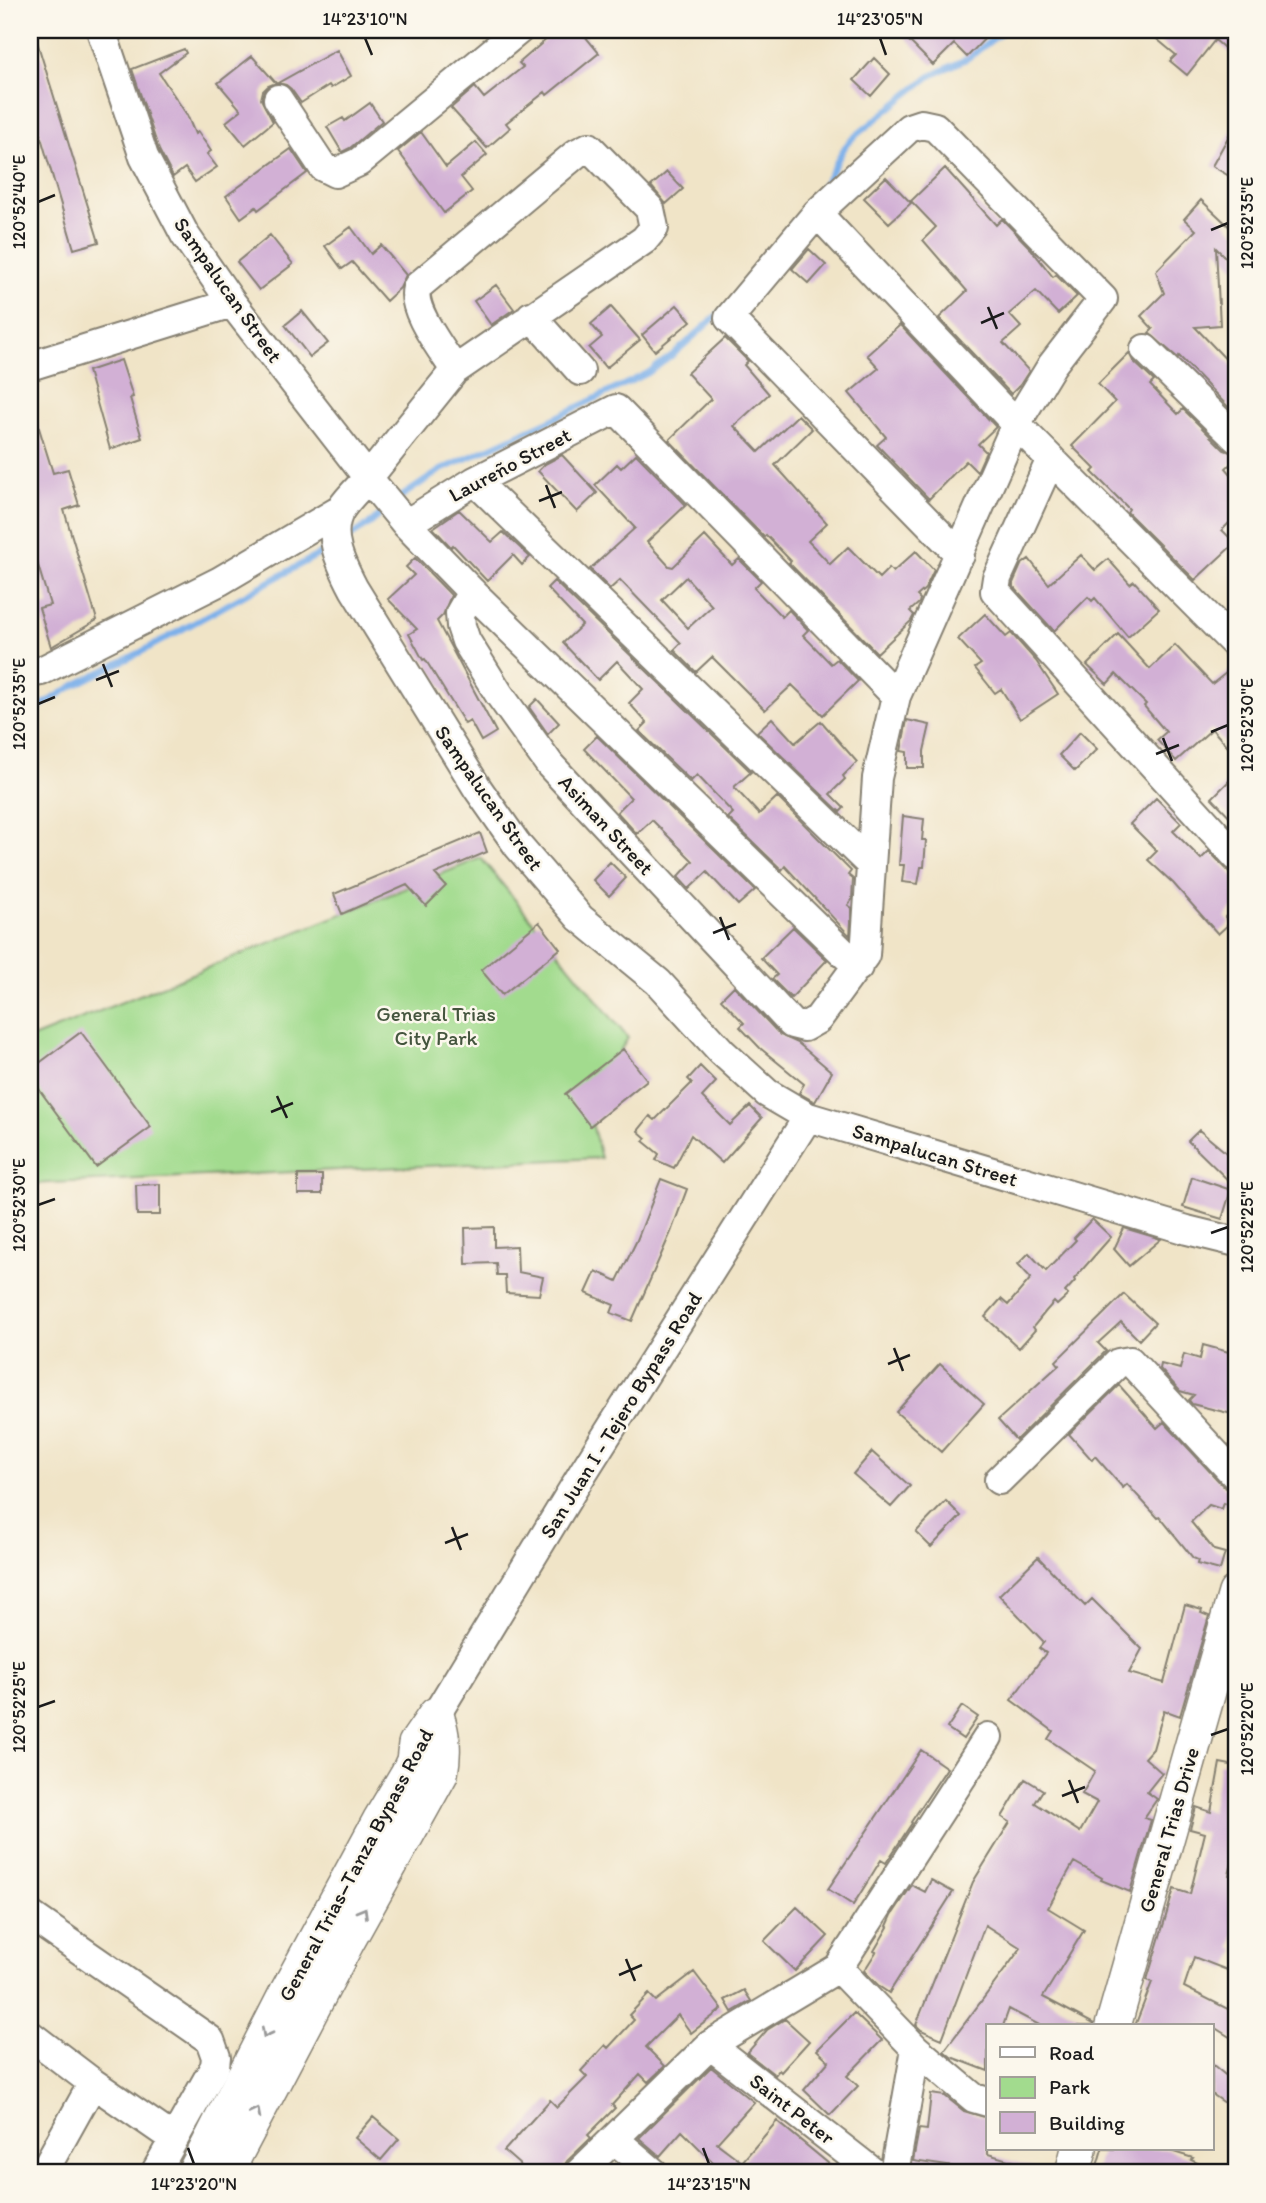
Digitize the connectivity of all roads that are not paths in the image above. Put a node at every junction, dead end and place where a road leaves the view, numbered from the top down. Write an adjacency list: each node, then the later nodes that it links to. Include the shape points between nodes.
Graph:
1 (101, 30): 6 (street, Sampalucan Street, via 144,157 185,235)
2 (519, 30): 3 (street)
3 (488, 39): 4 (street, via 359,162 335,173 323,167)
4 (278, 99)
5 (817, 213): 12 (street); 12 (street, via 909,128 920,124 935,127 1103,299 1052,365); 19 (street, via 729,318)
6 (232, 303): 9 (street); 15 (street, Sampalucan Street)
7 (531, 316): 10 (street); 10 (street, via 644,240 654,228 650,209 589,147 418,286 416,306); 11 (street)
8 (1145, 349): 13 (street)
9 (30, 366)
10 (455, 370): 15 (street)
11 (580, 372)
12 (1016, 424): 14 (street); 19 (street)
13 (1236, 438)
14 (1051, 459): 21 (street); 24 (street, via 997,578 995,592)
15 (368, 478): 17 (street); 18 (street, Sampalucan Street)
16 (475, 481): 18 (street, Laureño Street); 23 (street, Laureño Street, via 616,410); 25 (street)
17 (340, 510): 22 (street, via 220,581); 27 (street, Sampalucan Street, via 335,542 354,589 518,846 580,918 658,982 722,1052 767,1093)
18 (406, 524): 20 (street, Sampalucan Street)
19 (960, 555): 23 (street)
20 (472, 592): 26 (street, Sampalucan Street); 26 (street, Asiman Street, via 460,613 466,640 550,765 792,1024 804,1027 818,1019)
21 (1236, 645)
22 (30, 673)
23 (896, 696): 25 (street, via 877,778)
24 (1236, 856)
25 (871, 865): 26 (street, via 867,946)
26 (858, 967)
27 (808, 1117): 28 (street, Sampalucan Street); 32 (street, San Juan I - Tejero Bypass Road)
28 (1236, 1242)
29 (1236, 1476): 30 (street, via 1130,1361 1124,1360)
30 (999, 1480)
31 (1236, 1593): 36 (main road, General Trias Drive)
32 (436, 1715): 47 (main road, General Trias–Tanza Bypass Road, one-way to 47, via 416,1744 408,1774); 48 (main road, General Trias–Tanza Bypass Road, one-way to 32, via 440,1774 443,1736)
33 (988, 1737): 35 (street)
34 (30, 1915): 42 (street, via 214,2046 215,2066)
35 (838, 1968): 38 (street); 39 (street)
36 (1114, 2024)
37 (30, 2035): 40 (street)
38 (710, 2045): 43 (street); 51 (street, Saint Peter)
39 (916, 2049): 41 (street, via 974,2098); 52 (street)
40 (93, 2083): 42 (street); 45 (street)
41 (986, 2101)
42 (174, 2138): 46 (street)
43 (614, 2139): 49 (street); 50 (street)
44 (1079, 2150): 53 (main road)
45 (43, 2173)
46 (155, 2173)
47 (195, 2173)
48 (225, 2173)
49 (579, 2173)
50 (654, 2173)
51 (874, 2173)
52 (894, 2173)
53 (1073, 2173)

